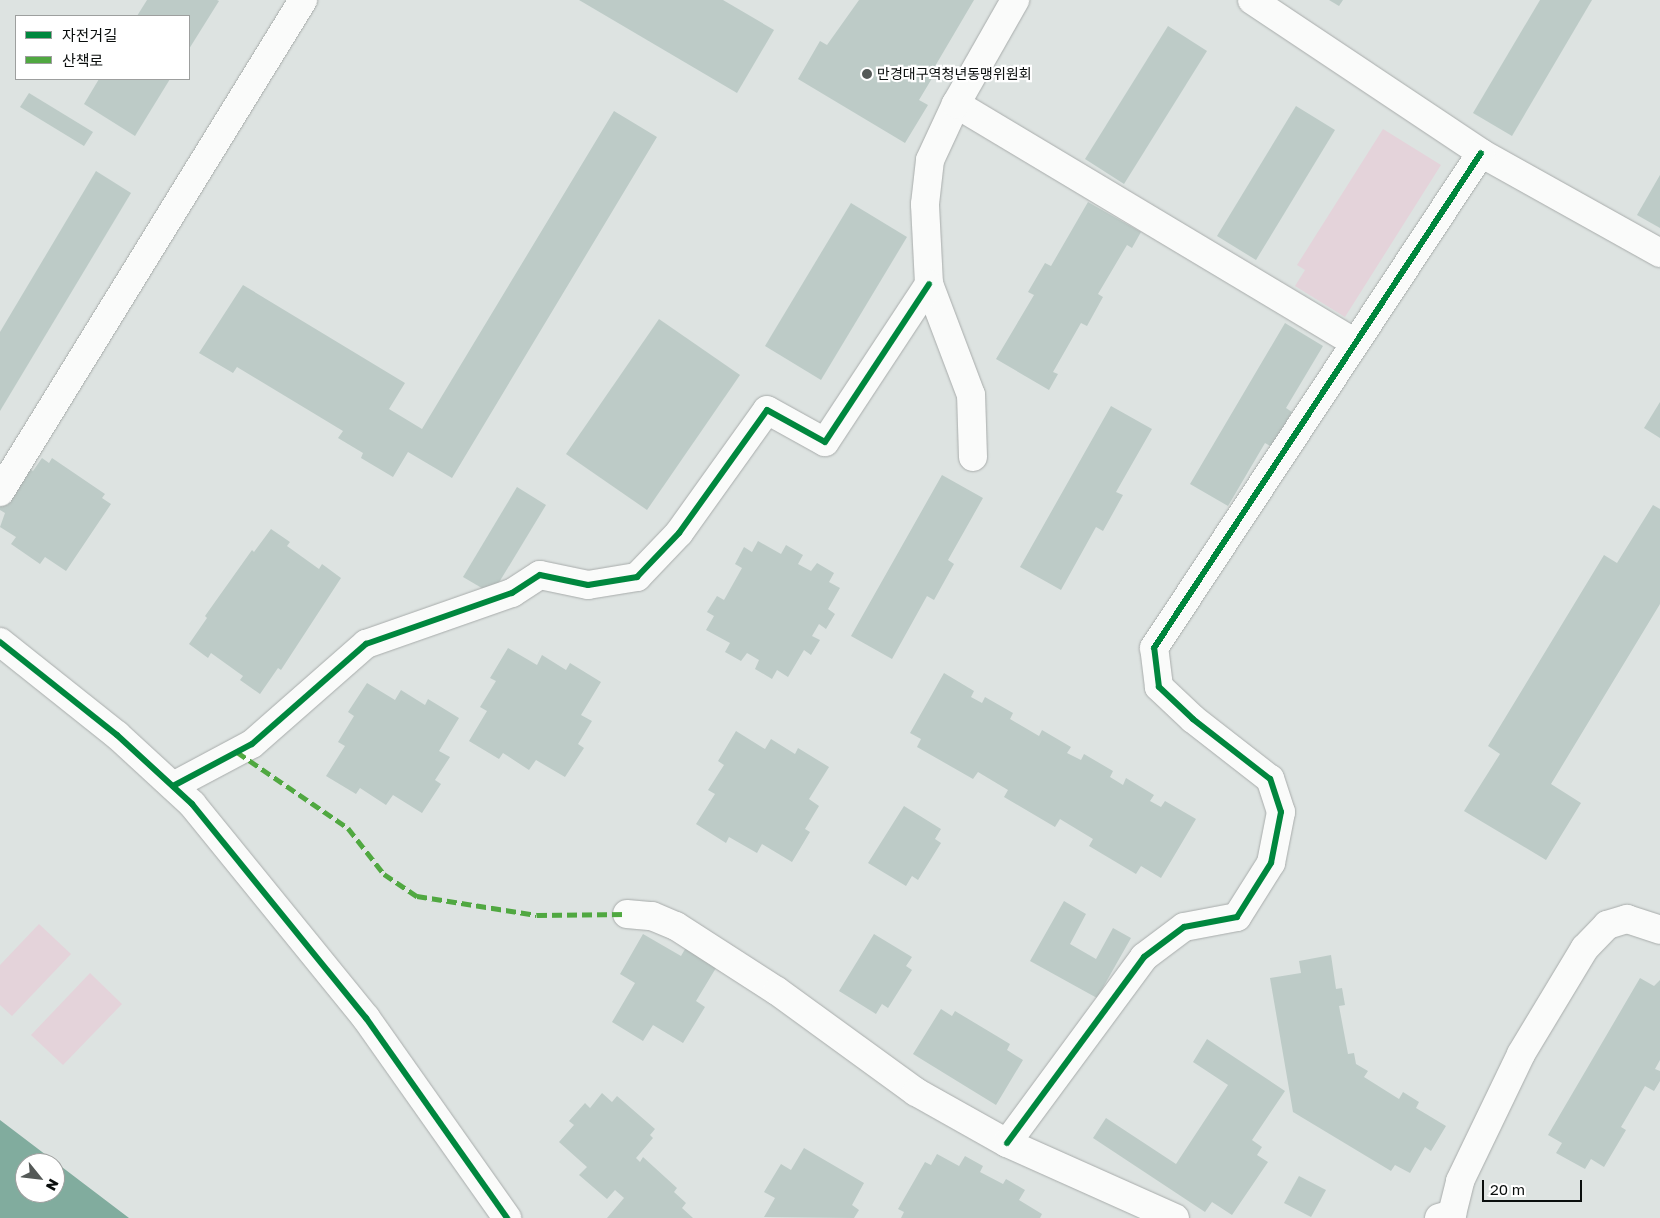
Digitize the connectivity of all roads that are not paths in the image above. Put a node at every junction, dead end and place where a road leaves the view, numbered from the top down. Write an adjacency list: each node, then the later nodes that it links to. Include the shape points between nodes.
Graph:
1 (303, 0): 10 (street)
2 (1014, 0): 4 (street)
3 (1252, 0): 5 (street)
4 (956, 104): 7 (street, via 930,160 925,204); 8 (street)
5 (1482, 153): 6 (street); 8 (street)
6 (1660, 253)
7 (929, 284): 9 (street, via 971,394); 12 (street, via 825,442 767,410 679,533 637,577 588,585 540,575 512,593 366,644 252,744)
8 (1355, 343): 15 (street, via 1154,648 1159,687 1193,719 1270,779 1281,812 1271,863 1237,917 1184,927 1144,957)
9 (973, 456)
10 (0, 492)
11 (0, 642): 12 (street, via 117,735)
12 (172, 786): 17 (street, via 192,804 366,1018)
13 (627, 914): 15 (street, via 652,916 676,926 777,992 916,1092)
14 (1660, 930): 16 (street, via 1628,919 1607,925 1585,948 1521,1054 1460,1181)
15 (1007, 1143): 18 (street)
16 (1454, 1216)
17 (506, 1218)
18 (1175, 1218)

